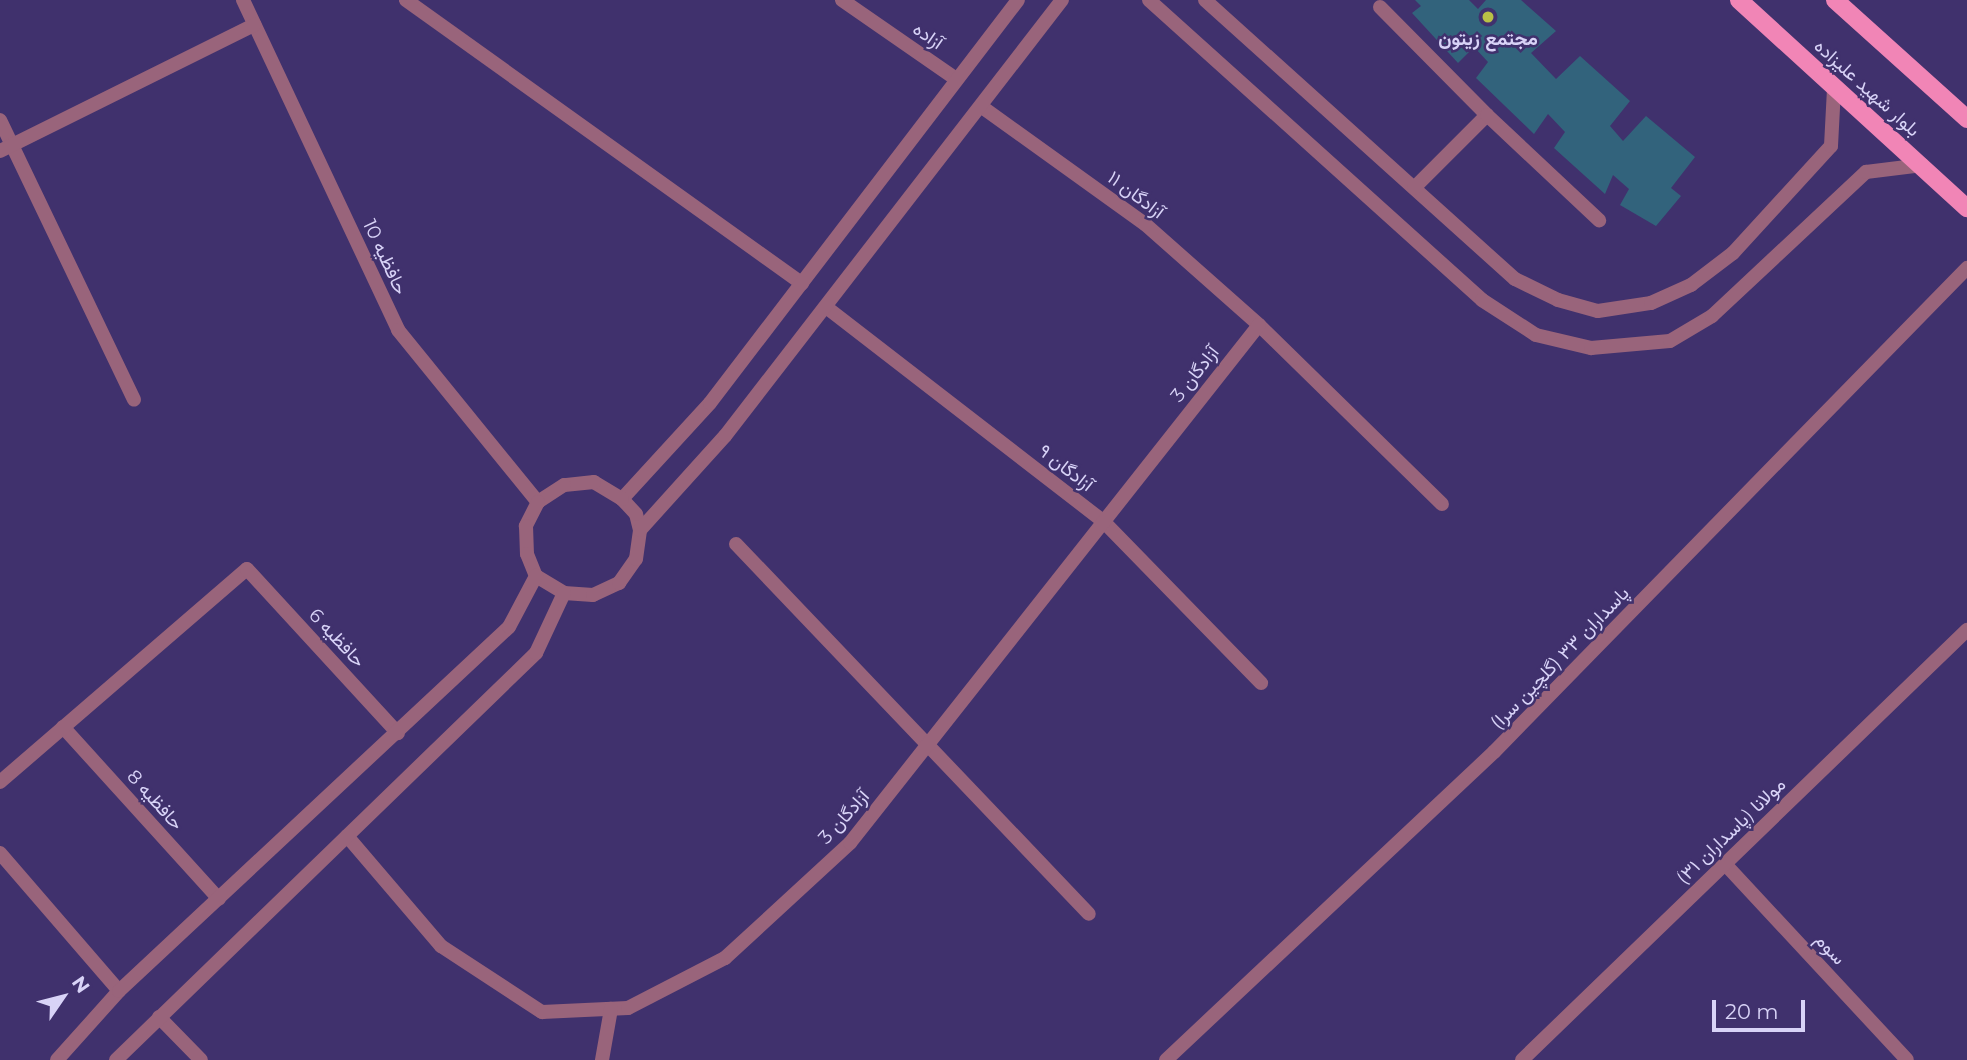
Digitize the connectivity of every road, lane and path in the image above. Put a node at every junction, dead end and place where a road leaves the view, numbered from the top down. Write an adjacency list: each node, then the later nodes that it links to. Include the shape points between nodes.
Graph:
1 (243, 0): 11 (street, حافظیه 10)
2 (406, 0): 24 (street)
3 (842, 0): 12 (street, آزاده)
4 (1018, 0): 12 (street)
5 (1062, 0): 14 (street)
6 (1149, 0): 19 (street, via 1482,300 1536,335 1591,348 1670,341 1712,316 1866,172)
7 (1205, 0): 20 (street)
8 (1739, 0): 13 (main road, بلوار شهید علیزاده)
9 (1835, 0): 16 (main road)
10 (1380, 7): 15 (street)
11 (254, 25): 18 (street); 29 (street, حافظیه 10, via 398,330)
12 (956, 79): 24 (street)
13 (1834, 88): 19 (main road, بلوار شهید علیزاده); 20 (street, via 1831,146 1733,253 1692,285 1651,303 1598,311 1558,300 1515,279)
14 (982, 107): 25 (street); 26 (street, آزادگان ۱۱, via 1146,224)
15 (1487, 115): 20 (street); 22 (street)
16 (1967, 119)
17 (0, 120): 18 (street)
18 (5, 149): 27 (street)
19 (1923, 165): 21 (main road, بلوار شهید علیزاده)
20 (1414, 188)
21 (1967, 208)
22 (1599, 220)
23 (1967, 268): 54 (street, پاسداران ۳۳ (گلچین سرا), via 1494,752)
24 (802, 284): 28 (street, via 710,403)
25 (826, 307): 31 (street, آزادگان ۹); 32 (street, via 725,436)
26 (1259, 324): 30 (street, آزادگان ۱۱); 31 (street, آزادگان 3)
27 (134, 400)
28 (622, 499): 29 (street, via 593,482 564,485); 32 (street, via 636,514)
29 (538, 502): 34 (street, via 526,526 527,554)
30 (1442, 504)
31 (1104, 522): 37 (street, آزادگان ۹); 40 (street, آزادگان 3)
32 (640, 530): 35 (street, via 636,559 619,583 593,595)
33 (736, 544): 40 (street)
34 (536, 576): 35 (street); 39 (street, via 509,627)
35 (564, 593): 42 (street, via 536,653)
36 (1967, 630): 44 (street, مولانا (پاسداران ۳۱))
37 (1261, 683)
38 (63, 727): 39 (street, حافظیه 6, via 247,569); 41 (street); 45 (street, حافظیه 8)
39 (398, 733): 45 (street)
40 (930, 745): 46 (street); 48 (street, آزادگان 3, via 850,843 725,958 628,1008)
41 (0, 782)
42 (347, 836): 48 (street, آزادگان 3, via 452,953 542,1012); 49 (street)
43 (0, 853): 47 (street)
44 (1725, 864): 55 (street, مولانا (پاسداران ۳۱)); 56 (street, سوم)
45 (219, 899): 47 (street)
46 (1089, 914)
47 (119, 991): 50 (street)
48 (611, 1009): 53 (street)
49 (159, 1017): 51 (street); 52 (street)
50 (57, 1060)
51 (117, 1060)
52 (201, 1060)
53 (602, 1060)
54 (1166, 1060)
55 (1522, 1060)
56 (1908, 1060)

